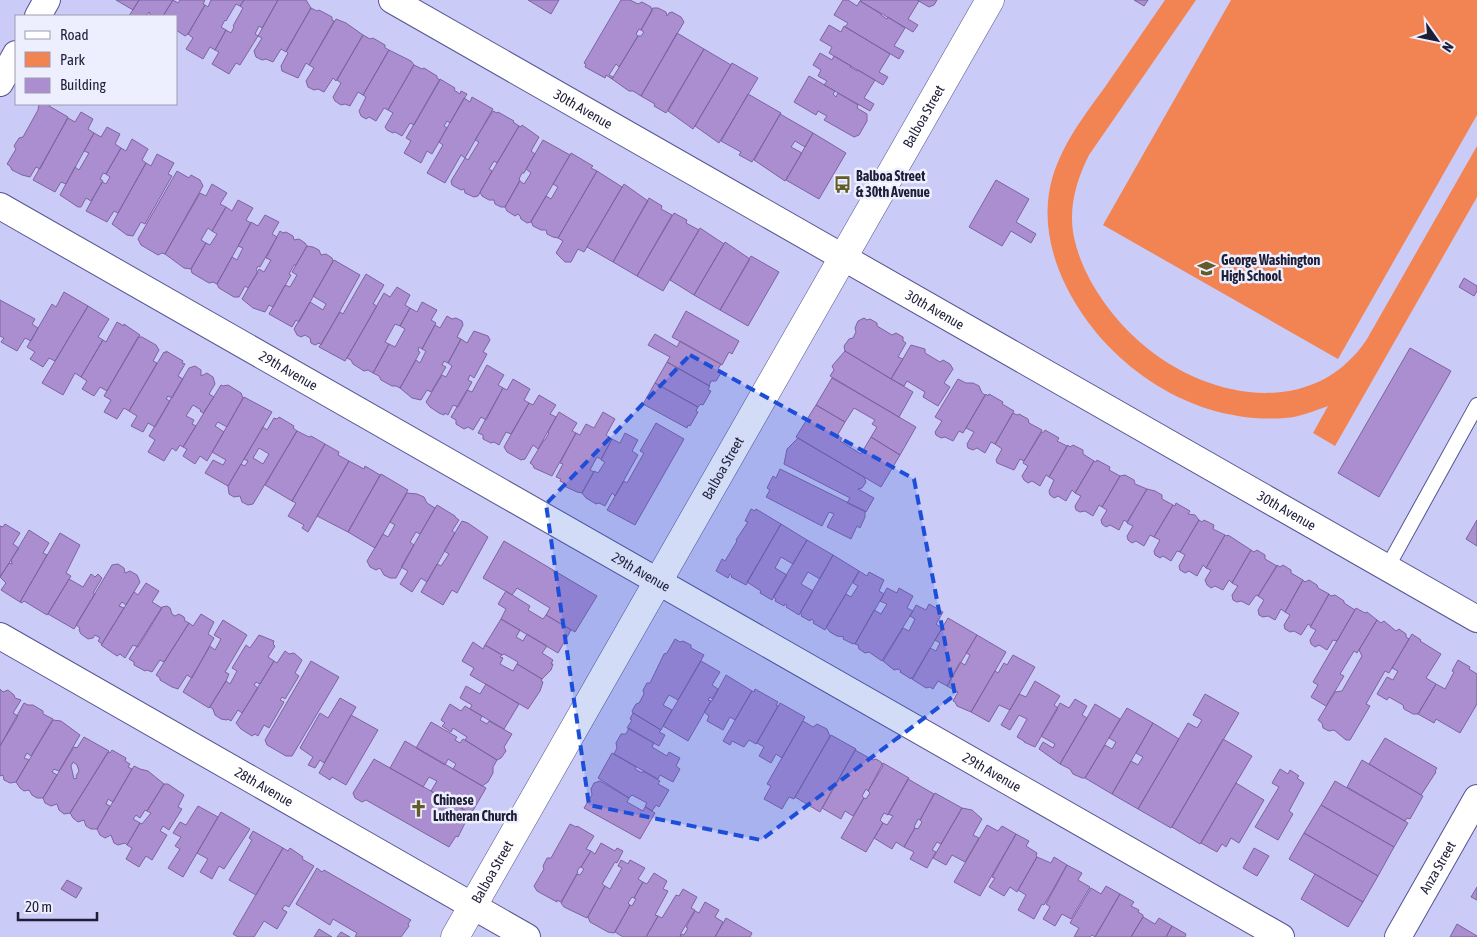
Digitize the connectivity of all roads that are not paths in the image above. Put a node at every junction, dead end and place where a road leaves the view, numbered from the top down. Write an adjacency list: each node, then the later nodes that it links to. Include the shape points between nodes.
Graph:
1 (47, 0): 4 (street)
2 (392, 0): 8 (street, 30th Avenue)
3 (990, 0): 8 (street, Balboa Street)
4 (39, 15)
5 (15, 56): 6 (street)
6 (0, 83)
7 (0, 206): 11 (street, 29th Avenue)
8 (843, 257): 10 (street, 30th Avenue); 11 (street, Balboa Street)
9 (1477, 405): 10 (lane)
10 (1387, 568): 12 (street, 30th Avenue)
11 (658, 581): 15 (street, Balboa Street); 18 (street, 29th Avenue)
12 (1477, 619)
13 (0, 636): 15 (street, 28th Avenue)
14 (1477, 798): 19 (street, Anza Street)
15 (473, 906): 16 (street, Balboa Street); 17 (street, 28th Avenue)
16 (455, 937)
17 (528, 937)
18 (1281, 937)
19 (1398, 937)

